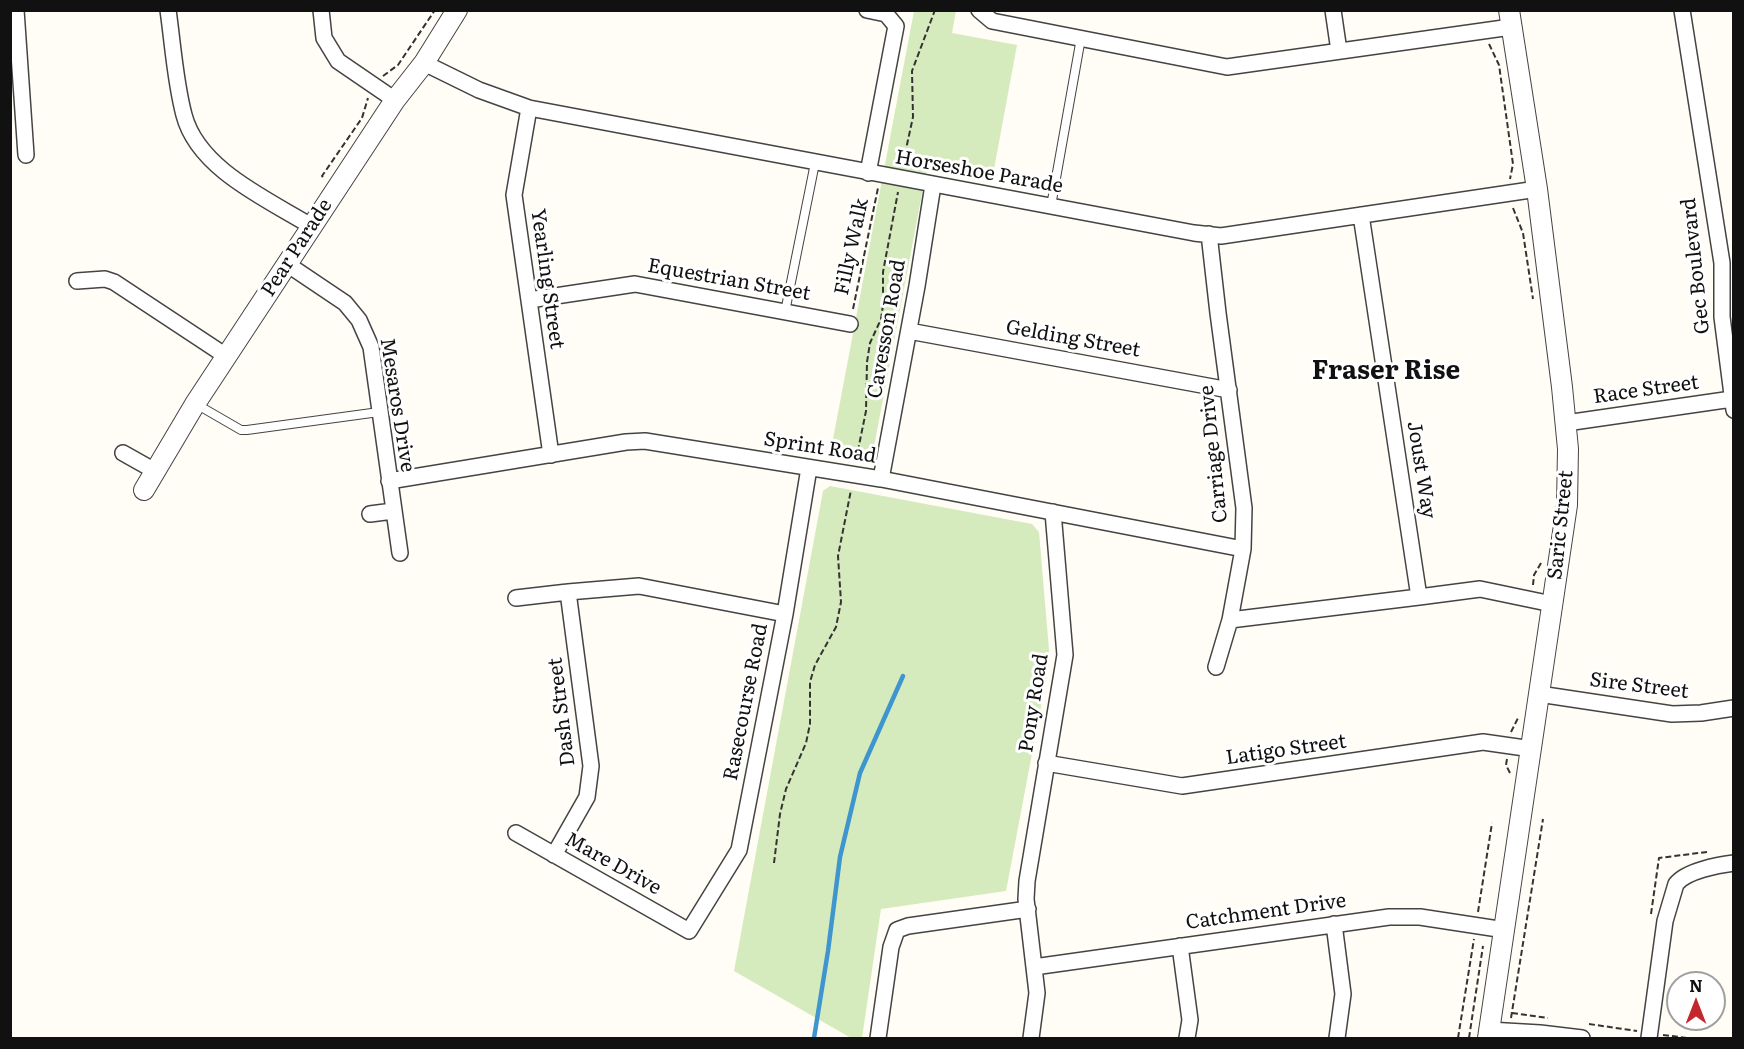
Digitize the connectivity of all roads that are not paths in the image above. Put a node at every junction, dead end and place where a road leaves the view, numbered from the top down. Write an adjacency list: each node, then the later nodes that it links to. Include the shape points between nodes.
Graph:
1 (16, 10): 15 (street)
2 (168, 10): 22 (street, via 184,116 193,135 216,166)
3 (321, 10): 13 (street, via 324,38 338,61)
4 (457, 10): 12 (street, Pear Parade)
5 (867, 10): 17 (street, via 886,14 896,26)
6 (979, 10): 10 (street, via 992,21)
7 (1334, 10): 11 (street)
8 (1682, 10): 28 (street, Gec Boulevard)
9 (1510, 19): 11 (street, via 1486,31); 19 (street, Saric Street)
10 (1082, 38): 11 (street, via 1227,67); 20 (lane)
11 (1339, 51)
12 (424, 63): 13 (street, Pear Parade); 14 (street, Horseshoe Parade, via 479,90)
13 (395, 100): 22 (street, Pear Parade)
14 (529, 108): 16 (street, Horseshoe Parade); 26 (street, Yearling Street, via 514,195)
15 (26, 156)
16 (815, 163): 17 (street, Horseshoe Parade); 27 (lane)
17 (874, 174): 18 (street, Horseshoe Parade)
18 (933, 185): 20 (street, Horseshoe Parade); 30 (street, Cavesson Road)
19 (1538, 189): 21 (street, Horseshoe Parade); 36 (street, Saric Street)
20 (1051, 206): 23 (street, Horseshoe Parade)
21 (1361, 215): 23 (street, Horseshoe Parade, via 1221,236); 50 (street, Joust Way)
22 (311, 226): 24 (street, Pear Parade)
23 (1209, 234): 32 (street, Carriage Drive)
24 (287, 264): 31 (street, Pear Parade); 35 (street, Mesaros Drive, via 345,303 359,320 371,347)
25 (77, 281): 31 (street, via 114,282)
26 (529, 300): 27 (street, Equestrian Street, via 635,284); 38 (street, Yearling Street)
27 (785, 312): 29 (street, Equestrian Street)
28 (1728, 316): 34 (street, Gec Boulevard)
29 (850, 324)
30 (909, 331): 32 (street, Gelding Street); 41 (street, Cavesson Road)
31 (226, 356): 33 (street, Pear Parade)
32 (1228, 390): 47 (street, Carriage Drive, via 1244,508)
33 (195, 404): 35 (lane, via 241,430); 40 (street, Pear Parade)
34 (1733, 405): 36 (street, Race Street)
35 (379, 412): 42 (street, Mesaros Drive)
36 (1566, 423): 52 (street, Saric Street, via 1566,505)
37 (123, 453): 40 (street)
38 (551, 455): 39 (street, Sprint Road, via 645,441); 42 (street, Sprint Road)
39 (809, 468): 41 (street, Sprint Road); 53 (street, Rasecourse Road)
40 (155, 471): 43 (street, Pear Parade)
41 (881, 480): 45 (street, Sprint Road)
42 (389, 481): 44 (street, Mesaros Drive)
43 (144, 490)
44 (393, 511): 46 (street); 48 (street, Mesaros Drive)
45 (1053, 512): 47 (street, Sprint Road); 59 (street, Pony Road, via 1065,655)
46 (370, 514)
47 (1243, 549): 54 (street, Carriage Drive)
48 (400, 553)
49 (568, 592): 51 (street); 53 (street, via 639,586); 61 (street, Dash Street, via 591,766 587,797)
50 (1419, 597): 52 (street, via 1480,589); 54 (street)
51 (516, 598)
52 (1552, 604): 56 (street, Saric Street)
53 (785, 614): 66 (street, Rasecourse Road, via 739,850)
54 (1230, 620): 55 (street, Carriage Drive)
55 (1216, 667)
56 (1539, 694): 57 (street, Sire Street, via 1672,714); 58 (street, Saric Street)
57 (1734, 708)
58 (1532, 749): 59 (street, Latigo Street, via 1483,742 1182,786); 65 (street, Saric Street)
59 (1046, 763): 63 (street, Pony Road, via 1027,881)
60 (516, 833): 61 (street, Mare Drive)
61 (554, 855): 66 (street, Mare Drive)
62 (1728, 864): 71 (street, via 1692,873 1680,879 1674,890 1665,921)
63 (1027, 904): 68 (street, Pony Road); 72 (street, via 897,930)
64 (1334, 924): 65 (street, Catchment Drive, via 1420,917); 67 (street, Catchment Drive); 75 (street, via 1343,994)
65 (1496, 928): 69 (street, Saric Street)
66 (689, 931)
67 (1180, 946): 68 (street, Catchment Drive); 74 (street, via 1190,1020)
68 (1034, 967): 73 (street, Pony Road, via 1037,993)
69 (1498, 1025): 70 (street); 70 (street)
70 (1540, 1033): 76 (street)
71 (1656, 1036)
72 (878, 1038)
73 (1031, 1038)
74 (1187, 1038)
75 (1337, 1038)
76 (1582, 1038)

